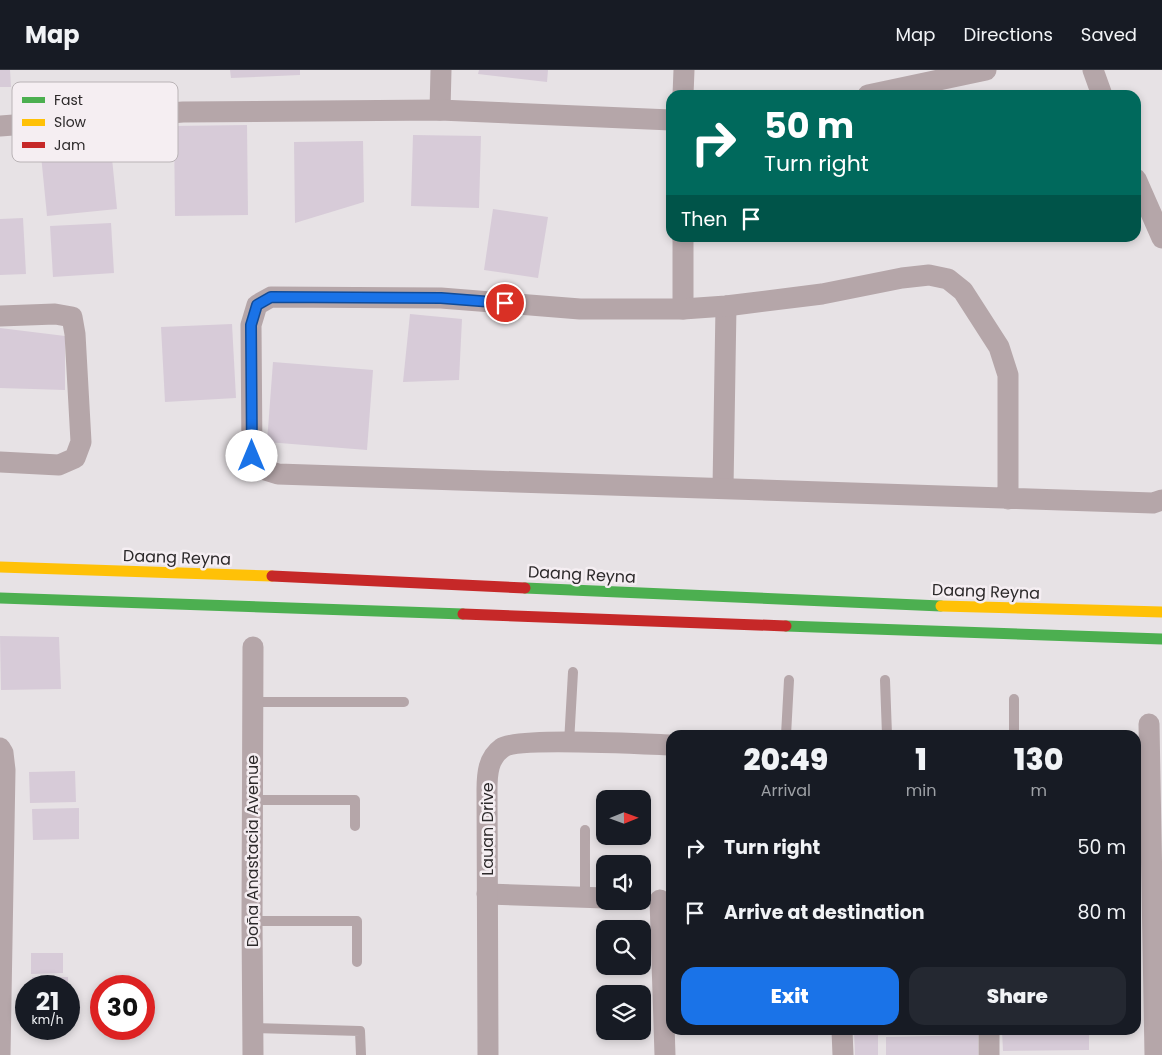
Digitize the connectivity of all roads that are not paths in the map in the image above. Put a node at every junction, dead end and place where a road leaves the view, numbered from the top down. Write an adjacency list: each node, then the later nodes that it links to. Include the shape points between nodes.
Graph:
1 (441, 70): 8 (street)
2 (684, 70): 5 (street)
3 (986, 70): 6 (street)
4 (1093, 70): 7 (street)
5 (683, 90)
6 (892, 90)
7 (1100, 90)
8 (440, 110): 9 (street); 10 (street)
9 (178, 112)
10 (666, 120)
11 (1141, 190): 12 (street)
12 (1162, 238)
13 (683, 242): 15 (street)
14 (726, 306): 15 (street); 18 (street); 19 (street, via 822,294 929,274 948,279 963,291 999,347 1008,375)
15 (683, 309): 18 (street, via 580,310 441,298 271,297 257,305 251,325 252,456 262,469 278,474)
16 (0, 316): 17 (street, via 55,314 72,317 81,442 75,458 59,465)
17 (0, 462)
18 (723, 488): 19 (street)
19 (1008, 499): 20 (street)
20 (1162, 500)
21 (0, 567): 22 (main road, Daang Reyna)
22 (240, 583): 24 (main road); 25 (main road, Daang Reyna)
23 (0, 598): 24 (main road)
24 (240, 607): 26 (main road)
25 (1162, 612)
26 (1162, 639)
27 (253, 647): 32 (street, Doña Anastacia Avenue)
28 (573, 672): 38 (lane)
29 (789, 680): 35 (lane)
30 (885, 680): 36 (lane)
31 (1014, 699): 37 (lane)
32 (252, 702): 33 (lane); 42 (street, Doña Anastacia Avenue)
33 (404, 702)
34 (1149, 724): 41 (street)
35 (786, 730)
36 (887, 730)
37 (1014, 730)
38 (569, 743): 39 (street, Lauan Drive); 47 (street, Lauan Drive, via 514,744 503,747 493,757 487,774)
39 (666, 745)
40 (0, 748): 57 (street, via 5,770)
41 (1143, 755): 43 (street)
42 (252, 800): 44 (lane, via 355,800); 51 (street, Doña Anastacia Avenue)
43 (1156, 804): 46 (street)
44 (354, 826)
45 (585, 830): 48 (lane)
46 (1157, 890): 50 (street)
47 (487, 894): 48 (street); 60 (street, Lauan Drive)
48 (595, 898)
49 (658, 900): 61 (street)
50 (1144, 917): 53 (street)
51 (252, 921): 52 (lane, via 357,920); 54 (street, Doña Anastacia Avenue)
52 (357, 962)
53 (1158, 967): 64 (street)
54 (253, 1028): 58 (street, Doña Anastacia Avenue); 59 (lane, via 360,1031)
55 (842, 1035): 62 (street)
56 (989, 1035): 63 (street)
57 (0, 1055)
58 (253, 1055)
59 (361, 1055)
60 (488, 1055)
61 (665, 1055)
62 (843, 1055)
63 (989, 1055)
64 (1155, 1055)

